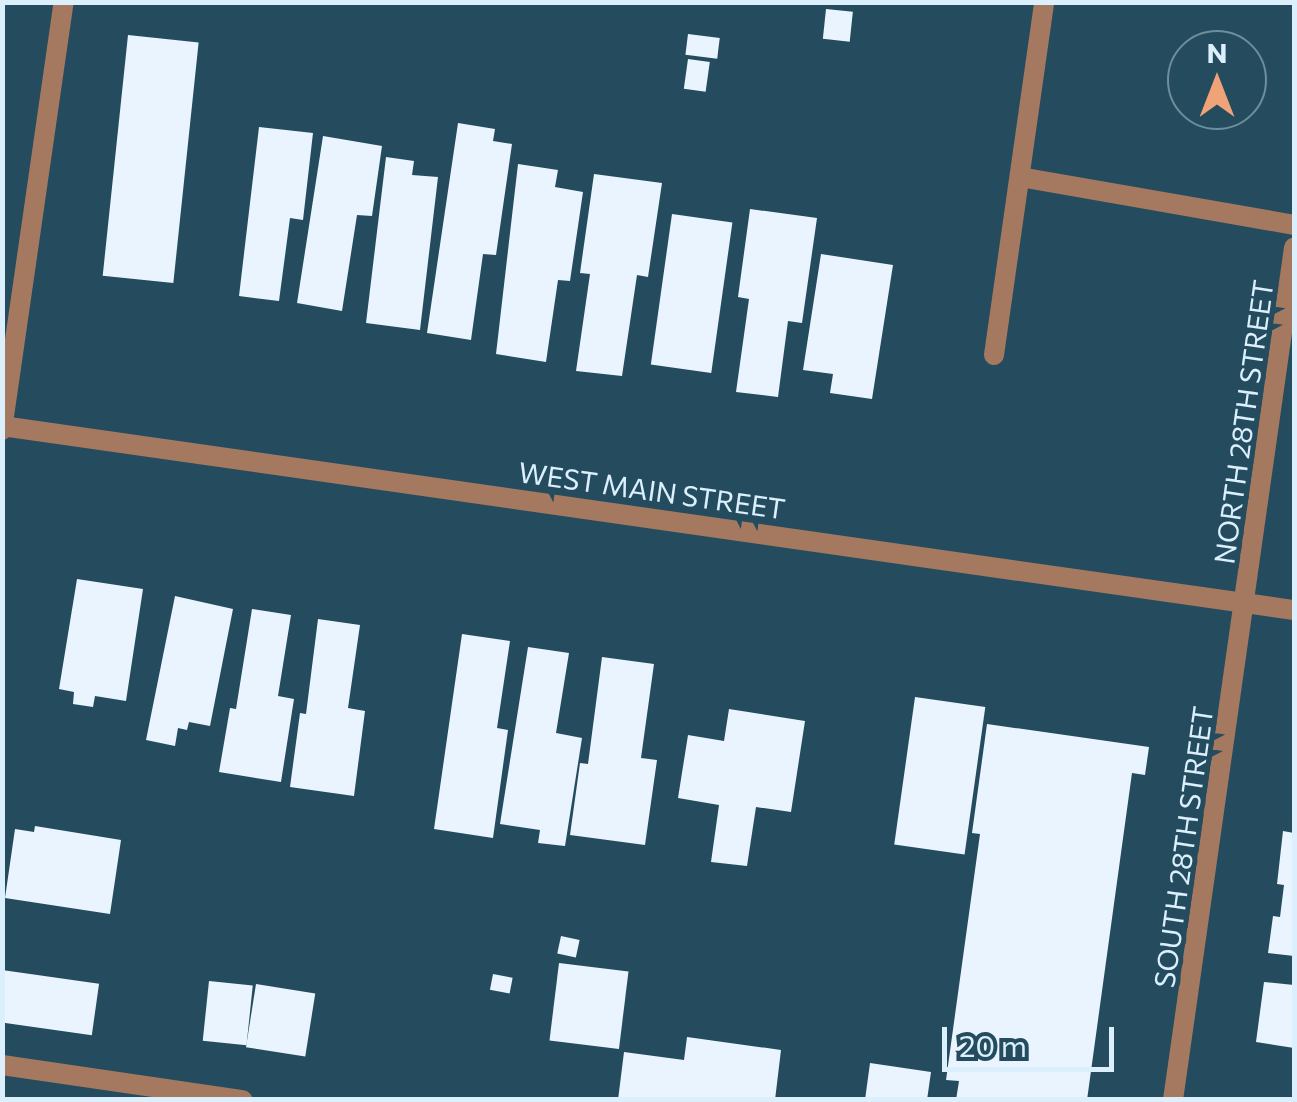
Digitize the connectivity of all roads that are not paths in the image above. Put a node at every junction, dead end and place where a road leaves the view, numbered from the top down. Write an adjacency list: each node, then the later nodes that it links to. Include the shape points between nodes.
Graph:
1 (64, 2): 7 (street)
2 (1044, 2): 3 (street)
3 (1020, 178): 4 (street); 6 (street)
4 (1294, 226)
5 (1294, 248): 8 (street, NORTH 28TH STREET)
6 (994, 355)
7 (3, 427): 8 (street, WEST MAIN STREET)
8 (1246, 603): 9 (street, WEST MAIN STREET); 12 (street, SOUTH 28TH STREET)
9 (1294, 610)
10 (2, 1065): 11 (street)
11 (242, 1100)
12 (1173, 1100)

